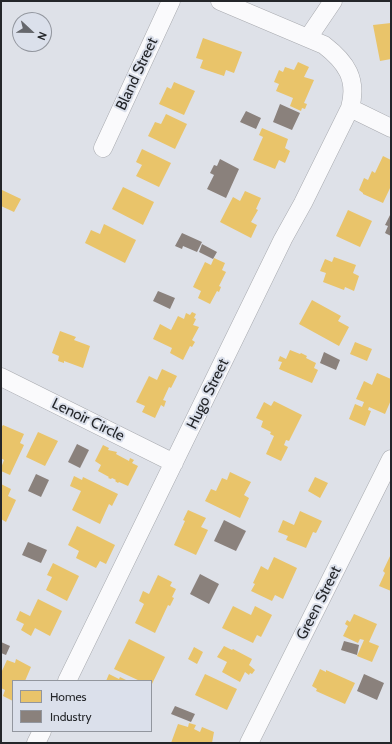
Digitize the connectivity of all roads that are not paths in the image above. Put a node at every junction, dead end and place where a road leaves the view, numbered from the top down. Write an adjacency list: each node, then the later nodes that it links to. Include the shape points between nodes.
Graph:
1 (171, 1): 7 (street, Bland Street)
2 (220, 1): 4 (street, Hugo Street)
3 (333, 1): 4 (street)
4 (308, 38): 5 (street, Hugo Street, via 324,45 342,62 353,85)
5 (350, 108): 6 (street); 10 (street, Hugo Street)
6 (391, 128)
7 (103, 148)
8 (1, 377): 10 (street, Lenoir Circle)
9 (390, 461): 14 (street, Green Street)
10 (174, 463): 11 (street, Hugo Street)
11 (67, 680)
12 (42, 732): 13 (street)
13 (36, 743)
14 (249, 743)

